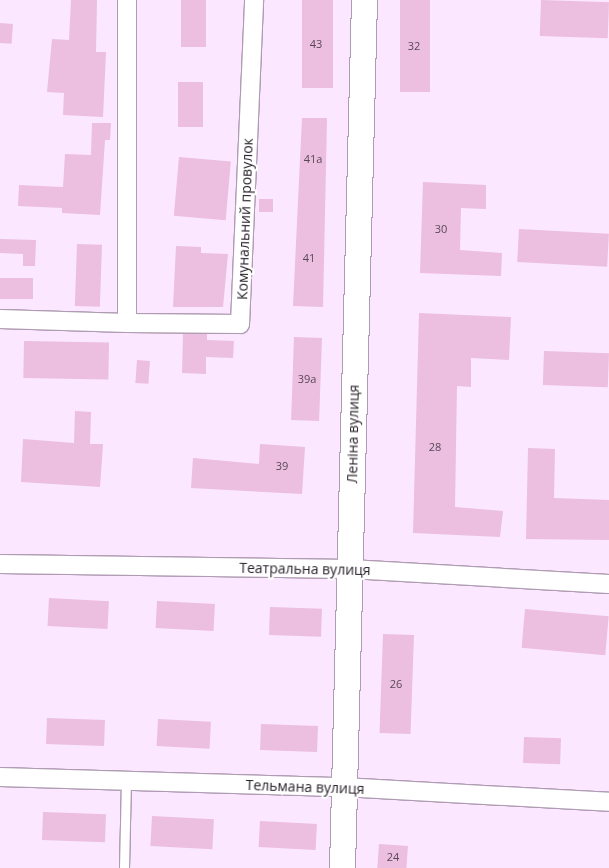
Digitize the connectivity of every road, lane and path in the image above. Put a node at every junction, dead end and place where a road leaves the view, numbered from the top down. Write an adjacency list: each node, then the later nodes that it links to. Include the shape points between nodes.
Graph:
1 (126, 0): 5 (street)
2 (254, 0): 5 (street, Комунальний провулок, via 240,324)
3 (364, 0): 7 (street, Леніна вулиця)
4 (0, 319): 5 (street, Комунальний провулок)
5 (126, 323)
6 (0, 564): 7 (street, Театральна вулиця)
7 (350, 569): 8 (street, Театральна вулиця); 11 (street, Леніна вулиця)
8 (609, 584)
9 (0, 776): 10 (street, Тельмана вулиця)
10 (126, 781): 11 (street, Тельмана вулиця); 13 (lane)
11 (344, 787): 12 (street, Тельмана вулиця); 14 (street, Леніна вулиця)
12 (609, 802)
13 (124, 868)
14 (342, 868)

